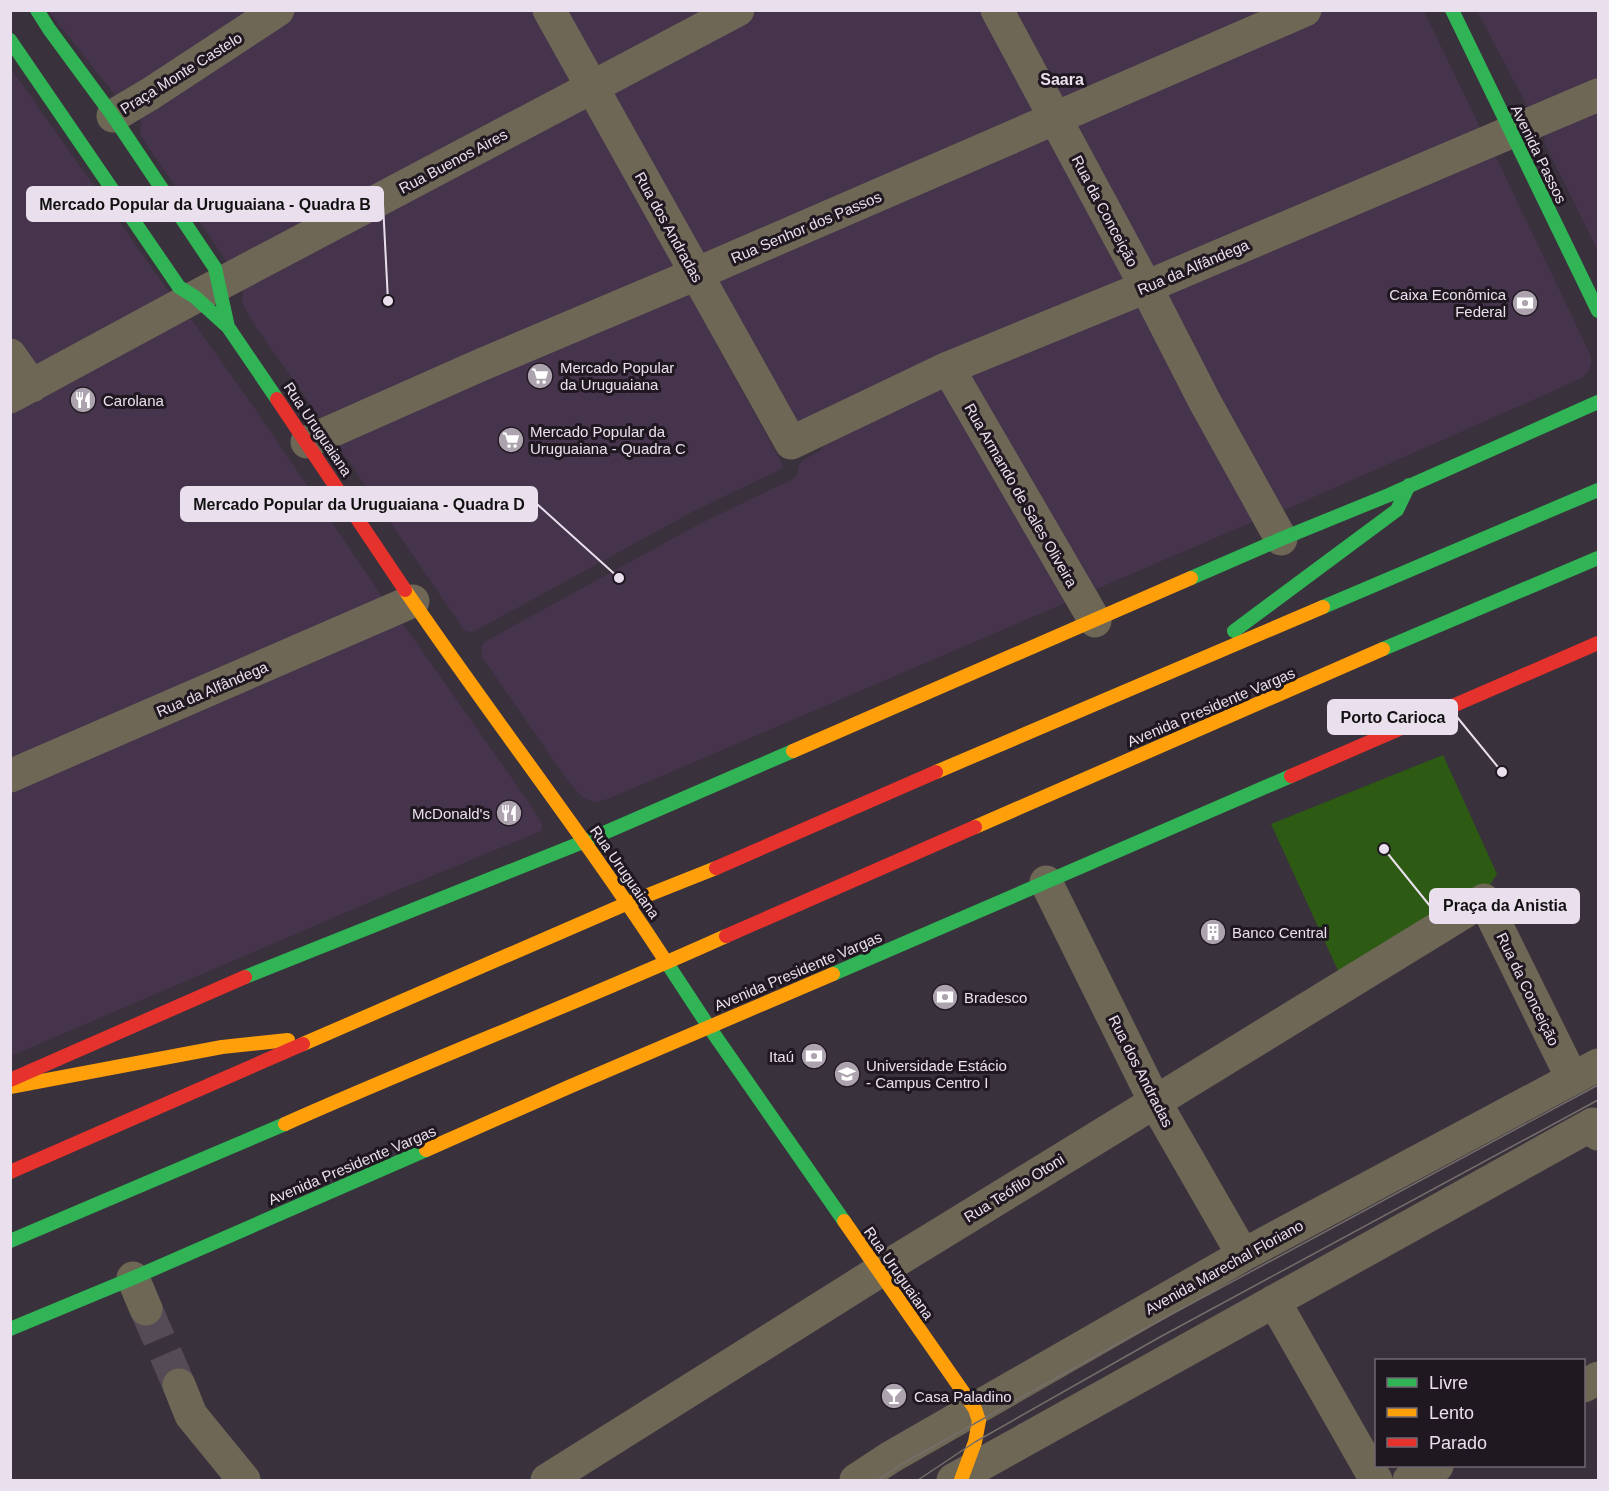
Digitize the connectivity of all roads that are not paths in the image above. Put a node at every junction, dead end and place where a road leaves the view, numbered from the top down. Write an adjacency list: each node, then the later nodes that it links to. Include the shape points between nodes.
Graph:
1 (278, 10): 11 (street, Praça Monte Castelo)
2 (549, 10): 9 (street, Rua dos Andradas)
3 (738, 10): 9 (street, Rua Buenos Aires)
4 (997, 10): 12 (street, Rua da Conceição)
5 (1305, 10): 12 (street, Rua Senhor dos Passos)
6 (1452, 10): 13 (main road, Avenida Passos)
7 (43, 20): 8 (street); 11 (main road, Rua Uruguaiana)
8 (13, 48): 16 (main road, Rua Uruguaiana, via 179,287)
9 (591, 88): 14 (street, Rua dos Andradas); 16 (street, Rua Buenos Aires)
10 (1599, 95): 13 (street, Rua da Alfândega)
11 (113, 116): 16 (main road, Rua Uruguaiana, via 214,268)
12 (1056, 118): 14 (street, Rua Senhor dos Passos); 15 (street, Rua da Conceição)
13 (1510, 133): 15 (street, Rua da Alfândega); 17 (main road, Avenida Passos)
14 (696, 274): 23 (street, Rua Senhor dos Passos); 24 (street, Rua dos Andradas)
15 (1146, 287): 20 (street, Rua da Alfândega); 27 (street, Rua da Conceição)
16 (207, 291): 18 (main road, Rua Uruguaiana); 18 (main road, Rua Uruguaiana); 21 (street, Rua Buenos Aires)
17 (1599, 311)
18 (228, 327): 23 (main road, Rua Uruguaiana)
19 (10, 355): 21 (street)
20 (948, 368): 24 (street, Rua da Alfândega); 30 (street, Rua Armando de Sales Oliveira)
21 (21, 392)
22 (1599, 402): 25 (main road)
23 (307, 442): 29 (main road, Rua Uruguaiana)
24 (790, 443)
25 (1408, 485): 27 (main road); 32 (main road, via 1397,510)
26 (1599, 490): 32 (main road)
27 (1281, 539): 30 (main road)
28 (1599, 558): 38 (main road, Avenida Presidente Vargas)
29 (413, 601): 33 (street, Rua da Alfândega); 34 (main road, Rua Uruguaiana)
30 (1095, 621): 34 (main road)
31 (1599, 643): 35 (main road, Avenida Presidente Vargas)
32 (1187, 666): 37 (main road)
33 (10, 776)
34 (583, 842): 37 (main road, Rua Uruguaiana); 42 (main road, via 243,978)
35 (1046, 882): 39 (main road, Avenida Presidente Vargas); 44 (street, Rua dos Andradas)
36 (1484, 900): 41 (street, Rua da Conceição); 44 (street, Rua Teófilo Otoni)
37 (628, 903): 38 (main road, Rua Uruguaiana); 40 (main road)
38 (668, 962): 39 (main road, Rua Uruguaiana); 47 (main road, Avenida Presidente Vargas)
39 (709, 1027): 49 (main road, Rua Uruguaiana); 50 (main road, Avenida Presidente Vargas)
40 (317, 1037): 43 (main road, via 222,1047); 46 (main road)
41 (1585, 1071): 48 (street, Avenida Marechal Floriano)
42 (10, 1080)
43 (10, 1087)
44 (1155, 1101): 48 (street, Rua dos Andradas); 49 (street, Rua Teófilo Otoni)
45 (1596, 1129): 51 (street)
46 (10, 1172)
47 (10, 1241)
48 (1243, 1255): 57 (street, Avenida Marechal Floriano)
49 (878, 1272): 57 (main road, Rua Uruguaiana); 61 (street, Rua Teófilo Otoni)
50 (133, 1278): 52 (street); 53 (main road, Avenida Presidente Vargas)
51 (1274, 1301): 59 (street); 63 (street)
52 (146, 1309)
53 (10, 1329)
54 (1599, 1378): 55 (street)
55 (1585, 1385)
56 (178, 1386): 60 (street, via 191,1415)
57 (975, 1409): 59 (main road, via 979,1421 975,1442); 62 (street, Avenida Marechal Floriano)
58 (1435, 1467): 64 (street)
59 (959, 1478)
60 (244, 1480)
61 (547, 1480)
62 (856, 1480)
63 (1376, 1480)
64 (1409, 1480)

